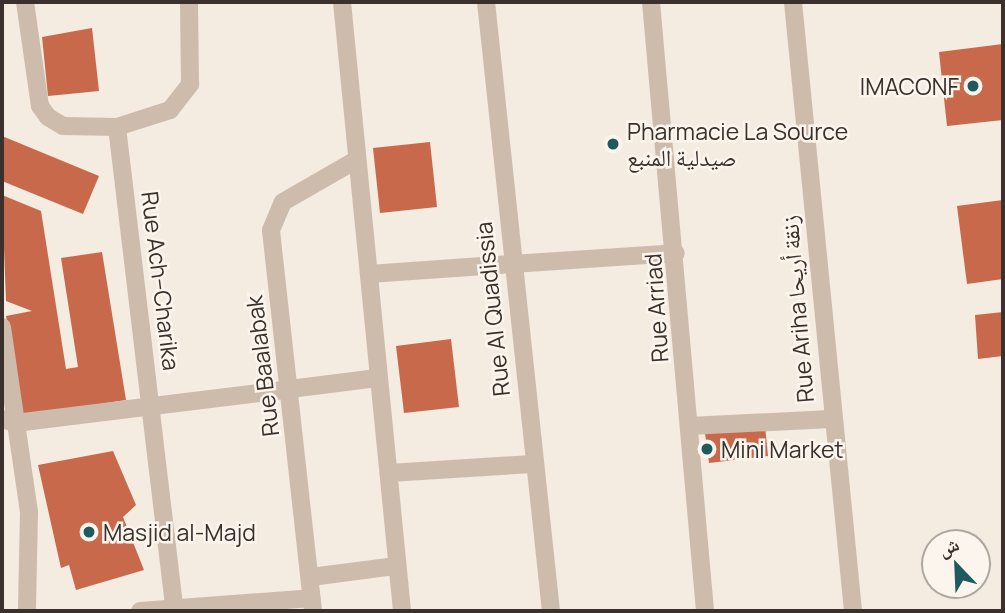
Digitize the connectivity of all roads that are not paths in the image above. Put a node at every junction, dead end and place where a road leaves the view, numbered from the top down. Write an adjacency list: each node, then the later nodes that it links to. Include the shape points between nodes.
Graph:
1 (25, 2): 7 (street, via 40,106 48,117 63,126)
2 (189, 2): 7 (street, via 190,84 170,110)
3 (342, 2): 8 (street)
4 (486, 2): 10 (street, Rue Al Quadissia)
5 (651, 2): 9 (street, Rue Arriad)
6 (793, 2): 16 (street, Rue Ariha زنقة أريحا)
7 (117, 127): 15 (street, Rue Ach–Charika)
8 (356, 160): 11 (street); 14 (street, Rue Baalabak, via 298,191 272,220)
9 (676, 253): 10 (street); 18 (street, Rue Arriad)
10 (512, 264): 11 (street); 19 (street, Rue Al Quadissia)
11 (369, 274): 13 (street)
12 (2, 327): 17 (street)
13 (377, 378): 14 (street); 20 (street)
14 (290, 389): 15 (street); 22 (street, Rue Baalabak)
15 (152, 403): 17 (street); 24 (street, Rue Ach–Charika)
16 (831, 419): 18 (street); 30 (street, Rue Ariha زنقة أريحا)
17 (8, 421): 25 (street, via 29,512)
18 (690, 426): 29 (street, Rue Arriad)
19 (531, 464): 20 (street); 28 (street, Rue Al Quadissia)
20 (389, 473): 21 (street)
21 (396, 566): 22 (street); 27 (street)
22 (311, 577): 23 (street, Rue Baalabak)
23 (313, 604): 24 (street)
24 (175, 610): 26 (street)
25 (27, 611)
26 (140, 611)
27 (402, 611)
28 (551, 611)
29 (705, 611)
30 (853, 611)

